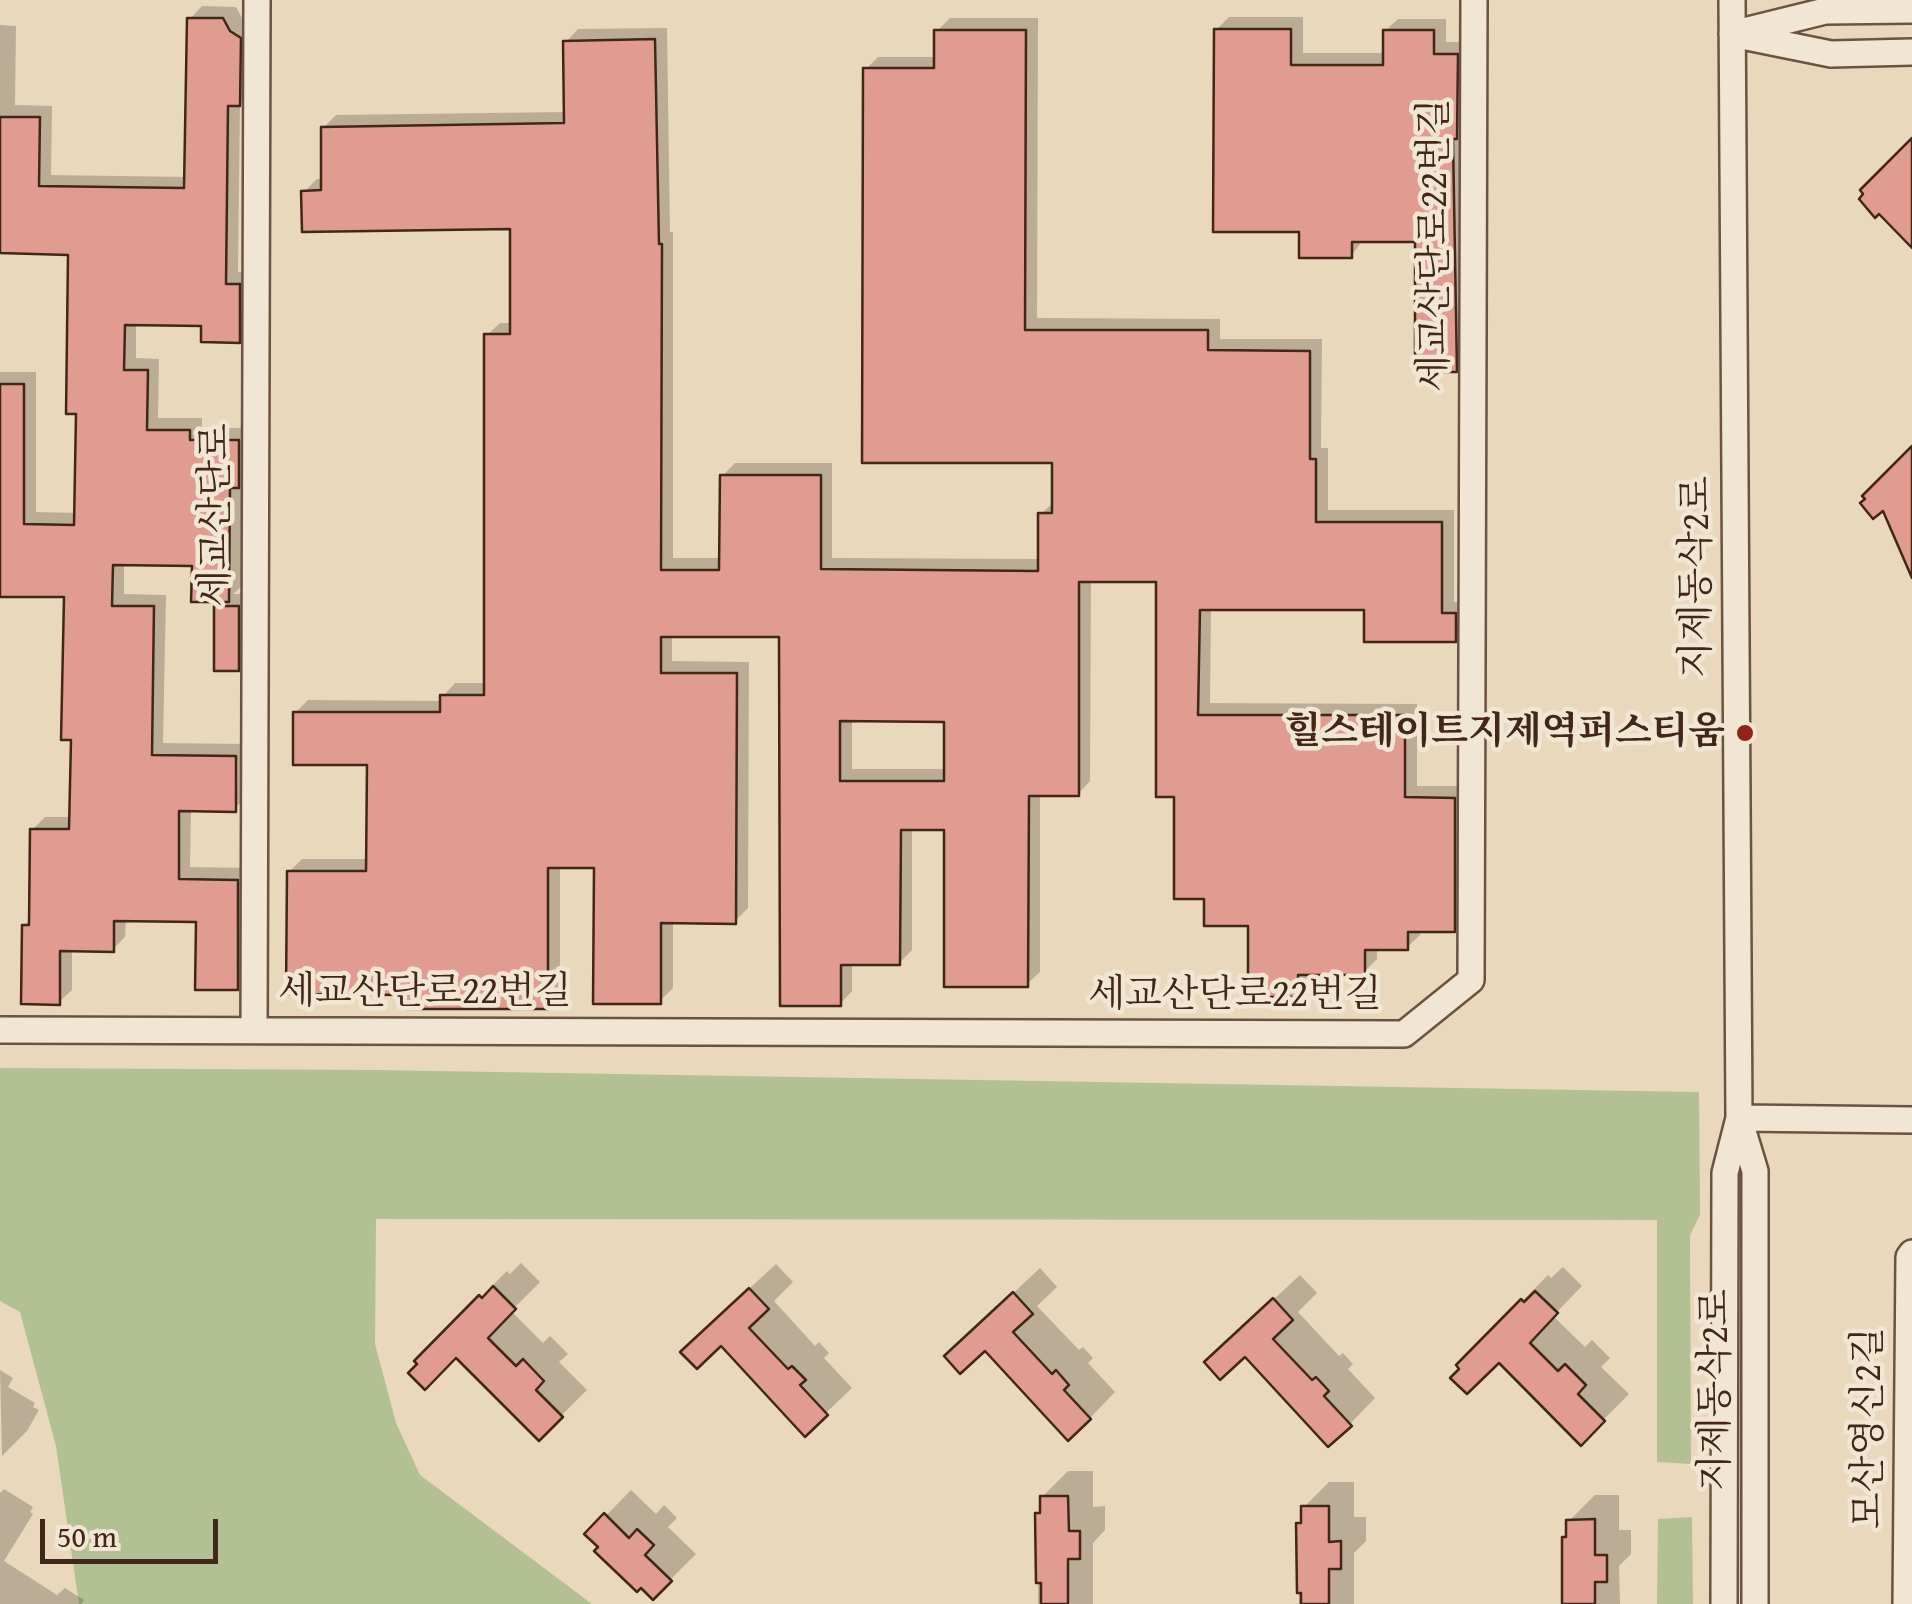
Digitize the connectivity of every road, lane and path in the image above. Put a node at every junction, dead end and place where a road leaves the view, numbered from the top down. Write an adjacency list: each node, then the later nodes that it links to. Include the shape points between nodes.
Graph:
1 (257, 0): 8 (street, 세교산단로)
2 (1474, 0): 8 (street, 세교산단로22번길, via 1471,980 1404,1034)
3 (1732, 0): 5 (street, 지제동삭2로)
4 (1912, 10): 5 (street, via 1825,11)
5 (1732, 34): 6 (street, via 1831,54); 9 (street, 지제동삭2로)
6 (1912, 52)
7 (0, 1030): 8 (street, 세교산단로22번길)
8 (254, 1030)
9 (1739, 1118): 10 (street); 12 (street, 지제동삭2로, via 1725,1172); 13 (street, 지제동삭2로, via 1755,1171)
10 (1912, 1120)
11 (1912, 1253): 14 (street, 모산영신2길)
12 (1724, 1604)
13 (1754, 1604)
14 (1906, 1604)

